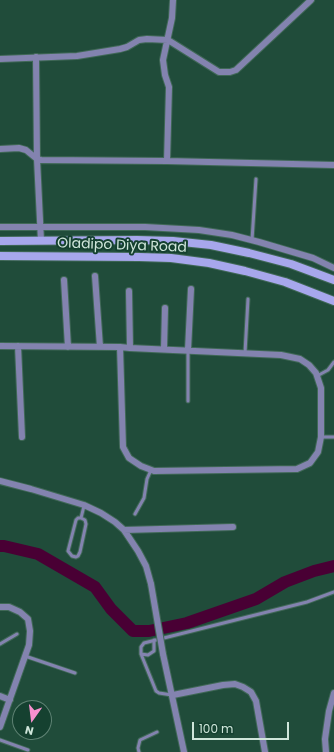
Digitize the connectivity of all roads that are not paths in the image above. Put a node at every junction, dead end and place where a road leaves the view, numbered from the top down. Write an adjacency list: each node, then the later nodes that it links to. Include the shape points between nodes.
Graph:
1 (173, 0): 3 (street)
2 (311, 0): 3 (street, via 236,70 230,72 219,72)
3 (168, 40): 4 (street, via 139,40 120,49 77,56); 8 (street, via 163,60 169,87)
4 (36, 57): 5 (street); 7 (street)
5 (0, 59)
6 (0, 149): 7 (street, via 19,148)
7 (37, 159): 8 (street); 12 (street)
8 (167, 161): 9 (street)
9 (334, 165)
10 (256, 179): 13 (lane)
11 (0, 227): 12 (street)
12 (41, 227): 13 (street, via 177,228); 15 (street)
13 (252, 240): 17 (street, via 313,258)
14 (0, 241): 15 (main road, Oladipo Diya Road)
15 (42, 241): 20 (main road, Oladipo Diya Road, via 173,241 211,246 291,264)
16 (0, 256): 24 (main road, Oladipo Diya Road, via 139,257 194,261 285,282)
17 (334, 268)
18 (94, 276): 29 (street)
19 (64, 280): 28 (street)
20 (334, 280)
21 (191, 289): 33 (street)
22 (129, 291): 31 (street)
23 (248, 299): 34 (lane)
24 (334, 301)
25 (165, 308): 32 (street)
26 (0, 346): 27 (street)
27 (18, 346): 28 (street); 38 (street)
28 (68, 347): 29 (street)
29 (100, 347): 30 (street)
30 (120, 347): 31 (street); 41 (street, via 123,447 129,458)
31 (130, 348): 32 (street)
32 (164, 349): 33 (street)
33 (188, 350): 34 (street); 37 (lane)
34 (245, 353): 36 (street, via 300,359 309,365)
35 (334, 362): 36 (lane, via 328,370)
36 (317, 376): 39 (street, via 321,388)
37 (188, 401)
38 (22, 437)
39 (321, 437): 40 (lane); 41 (street, via 318,452 310,463 297,469)
40 (334, 437)
41 (151, 470): 44 (lane, via 144,498)
42 (0, 481): 43 (street)
43 (84, 506): 45 (lane); 47 (street, via 101,513)
44 (135, 514)
45 (81, 518): 45 (lane, via 76,520 68,551 76,557 80,552 86,524)
46 (233, 527): 47 (street)
47 (124, 530): 57 (street, bridge, via 146,566)
48 (334, 592): 51 (lane, via 307,602)
49 (0, 607): 54 (street, via 9,607 28,619 29,645)
50 (17, 634): 52 (lane)
51 (154, 640): 53 (lane, via 142,644); 53 (lane, via 155,647 151,654)
52 (0, 644)
53 (141, 654): 57 (lane, via 156,691)
54 (25, 656): 55 (lane); 59 (street)
55 (75, 673)
56 (334, 693): 67 (street, via 325,740)
57 (173, 695): 65 (street); 66 (street, via 223,685 243,686 251,692 256,701)
58 (0, 696): 59 (street)
59 (10, 700): 60 (street)
60 (0, 727)
61 (157, 732): 64 (lane, via 140,740)
62 (0, 740): 63 (lane)
63 (28, 750)
64 (139, 752)
65 (184, 752)
66 (265, 752)
67 (326, 752)

